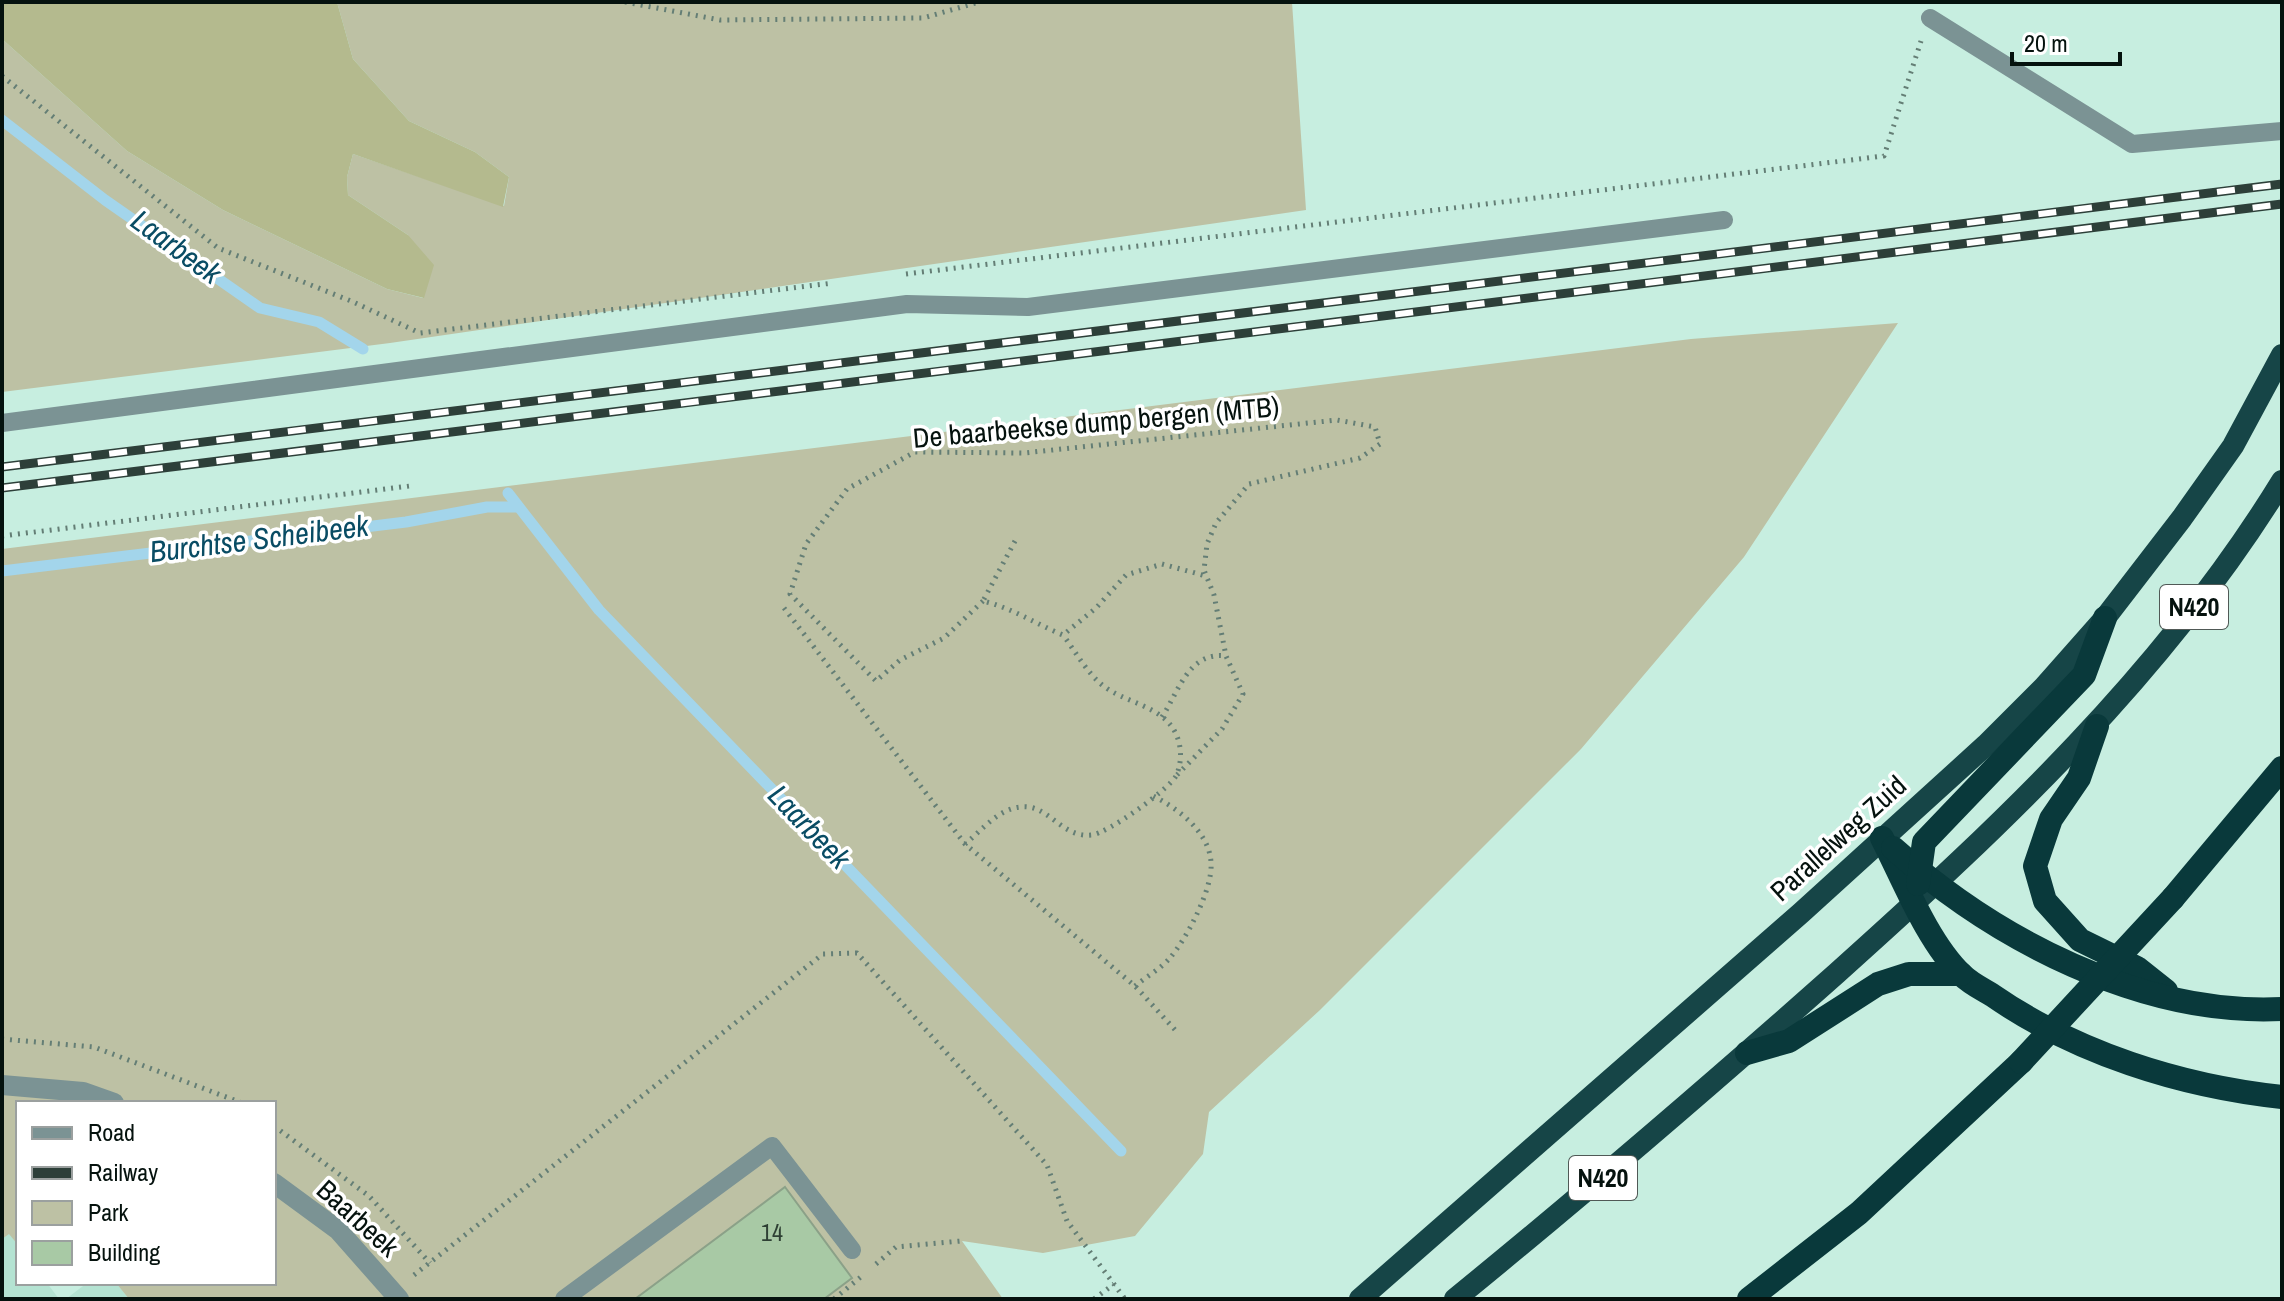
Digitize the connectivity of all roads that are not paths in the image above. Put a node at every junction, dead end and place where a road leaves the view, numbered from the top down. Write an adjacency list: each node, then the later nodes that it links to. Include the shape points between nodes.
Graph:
1 (1930, 18): 2 (lane, via 2132,144)
2 (2282, 131)
3 (1724, 220): 5 (lane, via 1028,307 907,304)
4 (2279, 363): 7 (highway, Parallelweg Zuid / N420, via 2233,446)
5 (2, 423)
6 (2282, 481): 8 (highway, N420, via 2244,544)
7 (2105, 618): 10 (highway, Parallelweg Zuid / N420, via 1986,745); 11 (highway, via 2084,675 1924,842)
8 (2097, 726): 11 (highway, N420); 14 (highway, via 2079,778 2051,819 2035,866 2045,901 2080,940 2137,968)
9 (2282, 768): 26 (highway, bridge, via 2173,898 2021,1062 1859,1213)
10 (1882, 838): 11 (highway); 12 (highway); 24 (highway, Parallelweg Zuid / N420)
11 (1927, 878): 12 (highway); 14 (highway, via 2001,930 2071,964)
12 (1915, 902): 13 (highway); 16 (highway, N420)
13 (1961, 974): 16 (highway, via 1909,974 1878,984 1789,1041); 18 (highway, via 2024,1017 2111,1057)
14 (2177, 1000): 15 (highway)
15 (2282, 1009)
16 (1747, 1053): 25 (highway, N420)
17 (2, 1085): 19 (street, via 83,1092)
18 (2282, 1097)
19 (108, 1101)
20 (276, 1184): 22 (street, Baarbeek, via 338,1230)
21 (852, 1250): 23 (lane, via 772,1146)
22 (399, 1299)
23 (564, 1299)
24 (1360, 1299)
25 (1455, 1299)
26 (1749, 1299)

